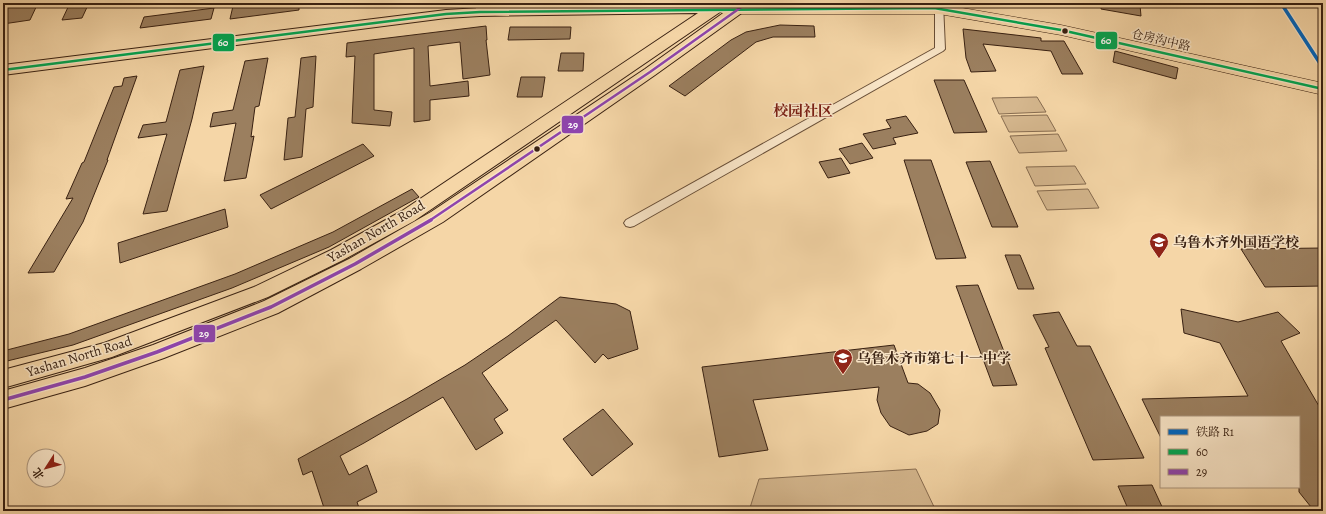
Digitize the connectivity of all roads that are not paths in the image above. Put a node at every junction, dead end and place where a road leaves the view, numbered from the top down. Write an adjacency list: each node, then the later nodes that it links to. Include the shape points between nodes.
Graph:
1 (943, 5): 3 (highway); 6 (highway, 仓房沟中路, via 1067,19); 7 (highway); 8 (street, via 940,49)
2 (476, 6): 3 (main road); 4 (main road, via 441,5); 5 (main road, via 446,14)
3 (729, 7): 9 (main road, Yashan North Road, via 408,216 337,255 261,292 106,351); 10 (main road, Yashan North Road, via 650,72 437,217 354,264 271,308 85,377)
4 (3, 62)
5 (3, 70)
6 (1323, 78)
7 (1323, 89)
8 (630, 223)
9 (3, 379)
10 (3, 400)

